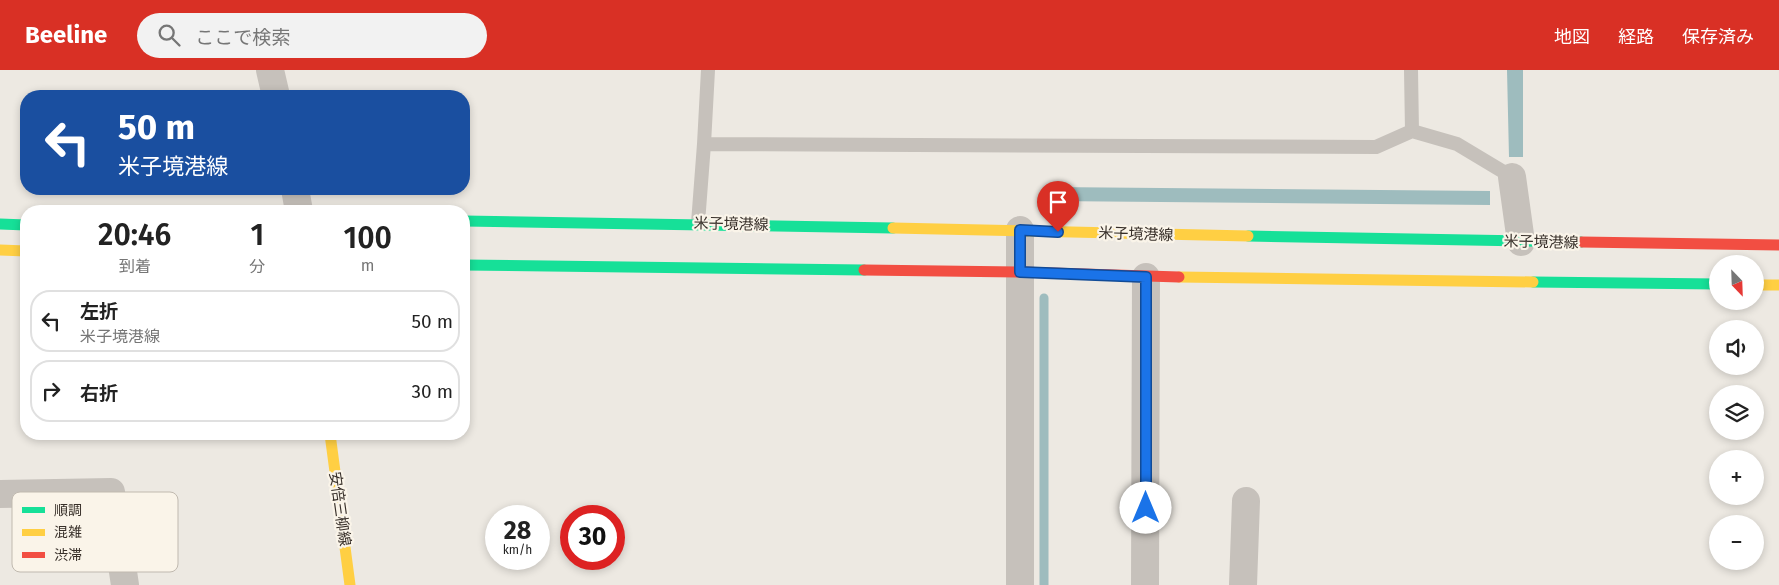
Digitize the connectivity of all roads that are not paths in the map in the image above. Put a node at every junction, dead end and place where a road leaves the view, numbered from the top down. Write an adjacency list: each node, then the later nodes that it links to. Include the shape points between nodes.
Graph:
1 (270, 70): 4 (street)
2 (708, 70): 6 (lane)
3 (1411, 70): 5 (lane)
4 (275, 90)
5 (1412, 132): 6 (lane, via 1376,147); 7 (lane, via 1457,144)
6 (704, 144): 9 (lane)
7 (1512, 177): 13 (street)
8 (470, 221): 9 (main road, 米子境港線)
9 (698, 223): 12 (main road, 米子境港線)
10 (0, 224): 11 (main road)
11 (20, 225)
12 (1020, 230): 13 (main road, 米子境港線); 18 (street)
13 (1521, 242): 14 (main road, 米子境港線)
14 (1779, 245)
15 (0, 250): 16 (main road)
16 (20, 251)
17 (470, 265): 18 (main road)
18 (1020, 272): 19 (main road); 28 (street)
19 (1146, 277): 20 (main road); 29 (street)
20 (1709, 284)
21 (1764, 285): 22 (main road)
22 (1779, 285)
23 (331, 440): 27 (main road, 安倍三柳線)
24 (1246, 502): 30 (street)
25 (123, 572): 26 (street)
26 (125, 585)
27 (350, 585)
28 (1020, 585)
29 (1145, 585)
30 (1243, 585)

